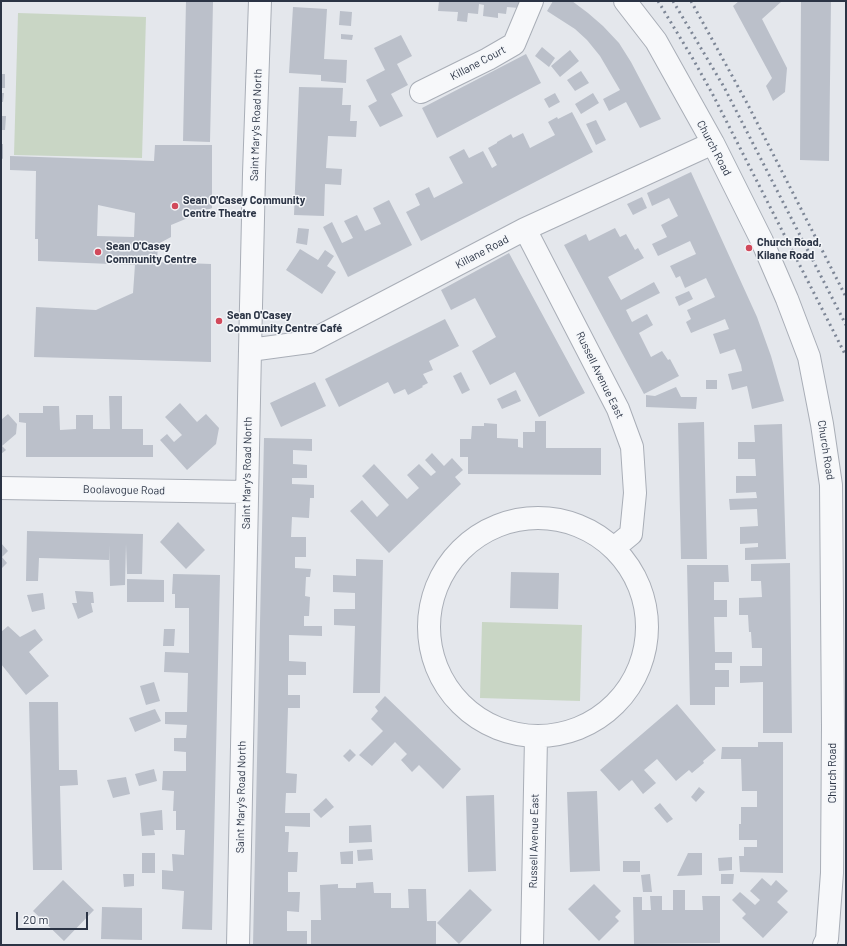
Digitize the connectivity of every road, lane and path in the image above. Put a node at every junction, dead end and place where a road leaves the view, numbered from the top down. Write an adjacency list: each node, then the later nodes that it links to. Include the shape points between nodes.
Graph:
1 (260, 1): 7 (street, Saint Mary's Road North)
2 (532, 1): 4 (street, Killane Court, via 514,44)
3 (625, 1): 5 (street, Church Road, via 656,41)
4 (421, 92)
5 (713, 143): 6 (street, Killane Road); 14 (street, Church Road, via 762,241 808,356 831,485 832,873 827,938)
6 (525, 229): 7 (street, Killane Road, via 309,342); 10 (street, Russell Avenue East, via 618,409 632,447 635,493 631,534)
7 (250, 350): 9 (street, Saint Mary's Road North)
8 (1, 488): 9 (street, Boolavogue Road)
9 (247, 492): 12 (street, Saint Mary's Road North)
10 (614, 548): 11 (street, via 639,583 644,601 648,621 641,665 625,694 600,718 569,733); 11 (street, via 589,530 567,521 523,519 498,525 474,538 456,555 439,581 430,608 429,640 438,672 450,691 472,715 513,734)
11 (536, 737): 13 (street, Russell Avenue East)
12 (238, 945)
13 (532, 945)
14 (824, 945)

